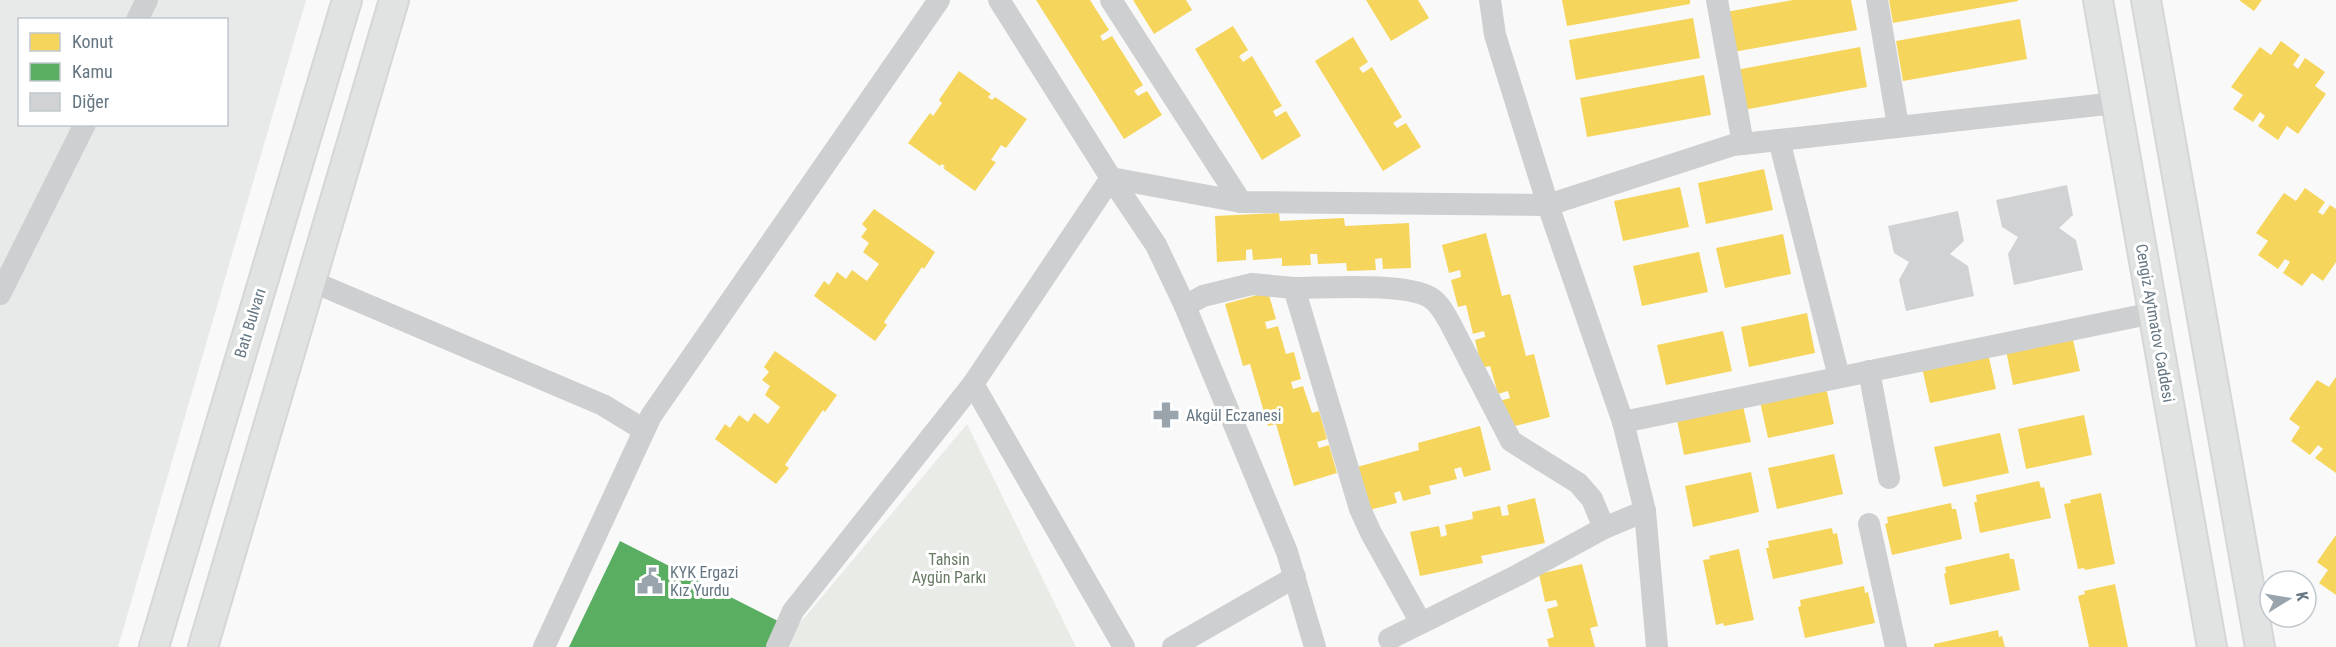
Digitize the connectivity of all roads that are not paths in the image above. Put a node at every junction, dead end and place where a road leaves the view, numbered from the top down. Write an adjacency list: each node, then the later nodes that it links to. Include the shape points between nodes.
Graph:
1 (147, 0): 12 (street)
2 (347, 0): 38 (main road, Batı Bulvarı)
3 (394, 0): 21 (main road)
4 (939, 0): 30 (street)
5 (999, 0): 18 (street)
6 (1111, 0): 19 (street)
7 (1490, 0): 20 (street, via 1495,35)
8 (1717, 0): 17 (street)
9 (1876, 0): 15 (street)
10 (2097, 0): 13 (main road, Cengiz Aytmatov Caddesi)
11 (2146, 0): 48 (main road)
12 (138, 18)
13 (2116, 103): 15 (street); 25 (main road, Cengiz Aytmatov Caddesi)
14 (84, 126): 23 (street)
15 (1898, 126): 16 (street)
16 (1779, 140): 17 (street); 27 (street)
17 (1743, 144): 20 (street)
18 (1111, 178): 19 (street); 24 (street, via 1156,245); 28 (street)
19 (1241, 202): 20 (street)
20 (1548, 205): 29 (street)
21 (311, 281): 30 (street, via 603,405); 39 (main road)
22 (1294, 288): 24 (street, via 1252,284 1203,296); 34 (street, via 1392,289 1430,297 1442,308 1510,441 1578,483 1592,499); 36 (street, via 1360,509)
23 (0, 294)
24 (1185, 306): 35 (street)
25 (2153, 313): 26 (street); 47 (main road, Cengiz Aytmatov Caddesi)
26 (1869, 371): 27 (street); 31 (street)
27 (1839, 377): 29 (street)
28 (973, 384): 41 (street, via 793,611); 42 (street)
29 (1623, 422): 32 (street)
30 (644, 430): 40 (street)
31 (1889, 478)
32 (1645, 511): 34 (street); 45 (street)
33 (1869, 524): 46 (street)
34 (1604, 528): 36 (street)
35 (1295, 577): 43 (street); 44 (street)
36 (1421, 623): 37 (street)
37 (1389, 639)
38 (154, 647)
39 (202, 647)
40 (544, 647)
41 (777, 647)
42 (1124, 647)
43 (1173, 647)
44 (1315, 647)
45 (1657, 647)
46 (1896, 647)
47 (2212, 647)
48 (2260, 647)

